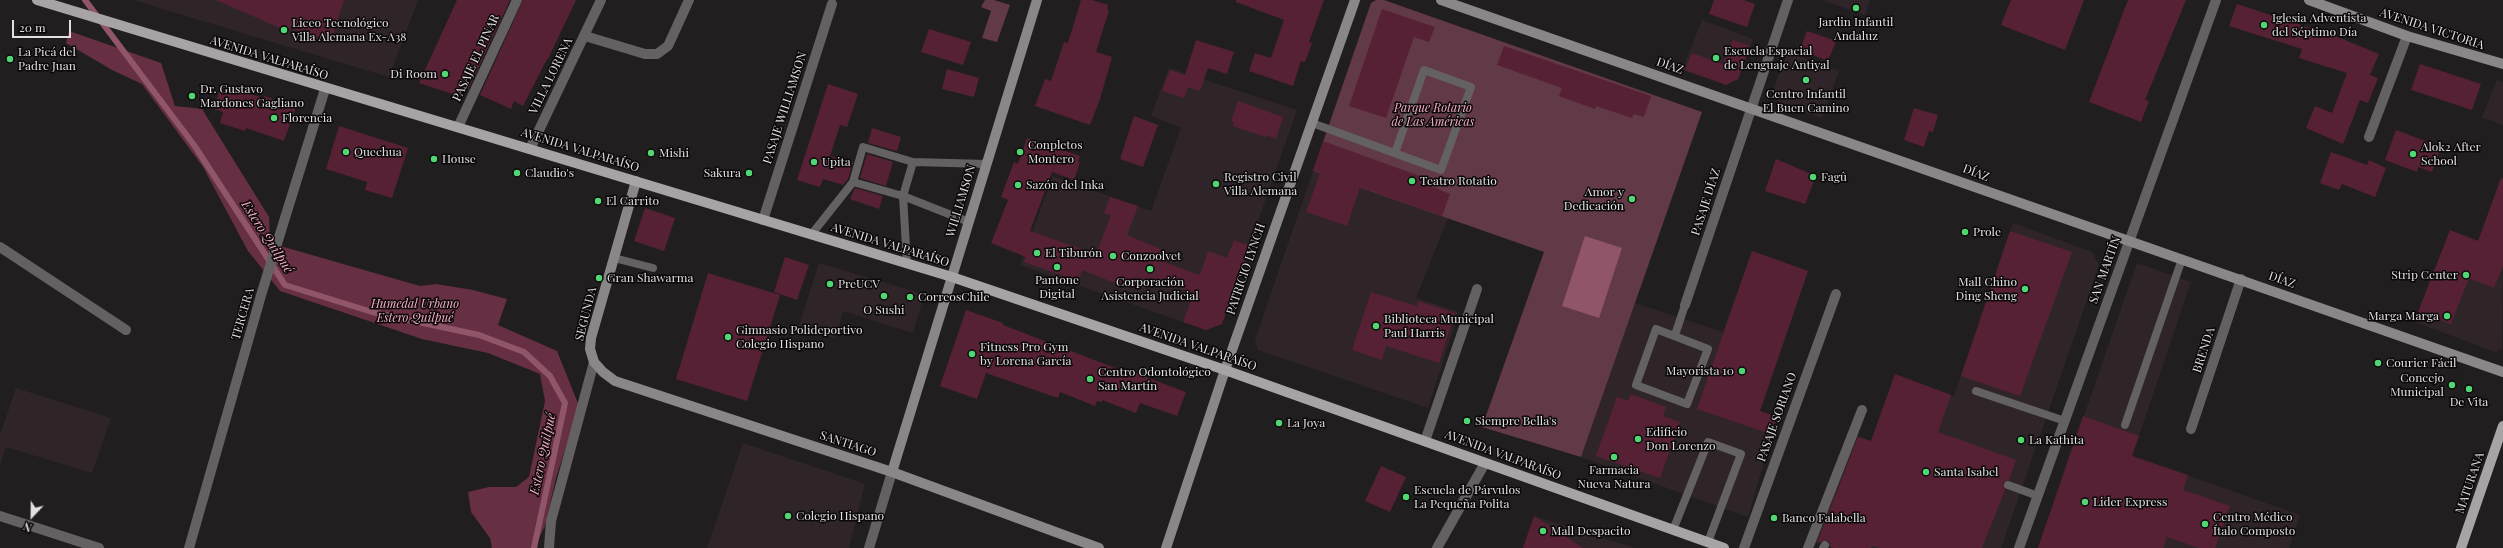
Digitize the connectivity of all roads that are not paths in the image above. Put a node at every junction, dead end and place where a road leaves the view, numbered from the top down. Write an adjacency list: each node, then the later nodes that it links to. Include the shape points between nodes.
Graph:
1 (37, 0): 15 (main road, AVENIDA VALPARAÍSO)
2 (517, 0): 18 (street, PASAJE EL PINAR)
3 (601, 0): 12 (street, VILLA LORENA)
4 (689, 0): 12 (street, VILLA LORENA, via 668,46 657,54 645,54)
5 (1036, 0): 23 (street, WILLIAMSON)
6 (1355, 0): 17 (street, PATRICIO LYNCH)
7 (1441, 0): 16 (street, DÍAZ)
8 (1788, 0): 16 (street, PASAJE DÍAZ)
9 (2216, 0): 30 (street, SAN MARTÍN)
10 (2310, 0): 13 (street, AVENIDA VICTORIA)
11 (832, 4): 27 (street, PASAJE WILLIAMSON)
12 (585, 36): 20 (street, VILLA LORENA)
13 (2407, 36): 14 (street, AVENIDA VICTORIA); 19 (street)
14 (2503, 64)
15 (324, 89): 18 (main road, AVENIDA VALPARAÍSO); 61 (street, TERCERA, via 262,292)
16 (1750, 108): 30 (street, DÍAZ); 40 (street, PASAJE DÍAZ)
17 (1312, 124): 21 (lane); 44 (street, PATRICIO LYNCH)
18 (458, 127): 20 (main road, AVENIDA VALPARAÍSO)
19 (2369, 137)
20 (530, 149): 24 (main road, AVENIDA VALPARAÍSO)
21 (1395, 153): 21 (lane, via 1442,170 1471,87 1424,70)
22 (913, 162): 23 (lane); 25 (lane, via 863,147); 26 (lane)
23 (986, 164): 28 (street, WILLIAMSON)
24 (636, 180): 27 (main road, AVENIDA VALPARAÍSO); 32 (street, SEGUNDA)
25 (853, 182): 26 (lane); 29 (lane)
26 (903, 196): 28 (lane); 34 (lane)
27 (763, 220): 29 (main road, AVENIDA VALPARAÍSO)
28 (969, 222): 36 (street, WILLIAMSON)
29 (811, 235): 34 (main road, AVENIDA VALPARAÍSO)
30 (2129, 242): 33 (street, DÍAZ); 48 (street, SAN MARTÍN)
31 (0, 247): 41 (street)
32 (614, 258): 35 (lane); 43 (street, SEGUNDA, via 591,338 590,349)
33 (2182, 259): 37 (street, DÍAZ); 49 (lane)
34 (907, 264): 36 (main road, AVENIDA VALPARAÍSO)
35 (653, 268)
36 (952, 277): 44 (main road, AVENIDA VALPARAÍSO); 54 (street, WILLIAMSON)
37 (2241, 279): 45 (street, DÍAZ); 51 (street, BRENDA)
38 (1477, 289): 52 (street)
39 (1836, 294): 68 (street, PASAJE SORIANO)
40 (1685, 305): 42 (lane)
41 (126, 330)
42 (1675, 335): 42 (lane, via 1708,349 1687,404 1636,385 1656,329)
43 (594, 362): 54 (street, SANTIAGO, via 615,381); 62 (street, SEGUNDA, via 550,521)
44 (1225, 370): 52 (main road, AVENIDA VALPARAÍSO); 65 (street, PATRICIO LYNCH)
45 (2503, 372)
46 (1976, 391): 48 (lane)
47 (1862, 410): 69 (street)
48 (2065, 422): 56 (street, SAN MARTÍN)
49 (2125, 425)
50 (2503, 426): 71 (main road, MATURANA)
51 (2191, 429)
52 (1425, 441): 53 (main road, AVENIDA VALPARAÍSO)
53 (1485, 463): 58 (main road, AVENIDA VALPARAÍSO); 66 (street)
54 (892, 472): 63 (street, WILLIAMSON); 64 (street, SANTIAGO)
55 (2008, 485): 56 (lane)
56 (2038, 496): 70 (street, SAN MARTÍN)
57 (0, 516): 60 (street)
58 (1672, 530): 59 (main road, AVENIDA VALPARAÍSO); 59 (lane, via 1708,442 1741,454)
59 (1708, 542): 67 (main road, AVENIDA VALPARAÍSO)
60 (99, 548)
61 (189, 548)
62 (549, 548)
63 (869, 548)
64 (1099, 548)
65 (1166, 548)
66 (1437, 548)
67 (1724, 548)
68 (1744, 548)
69 (1808, 548)
70 (2019, 548)
71 (2461, 548)

